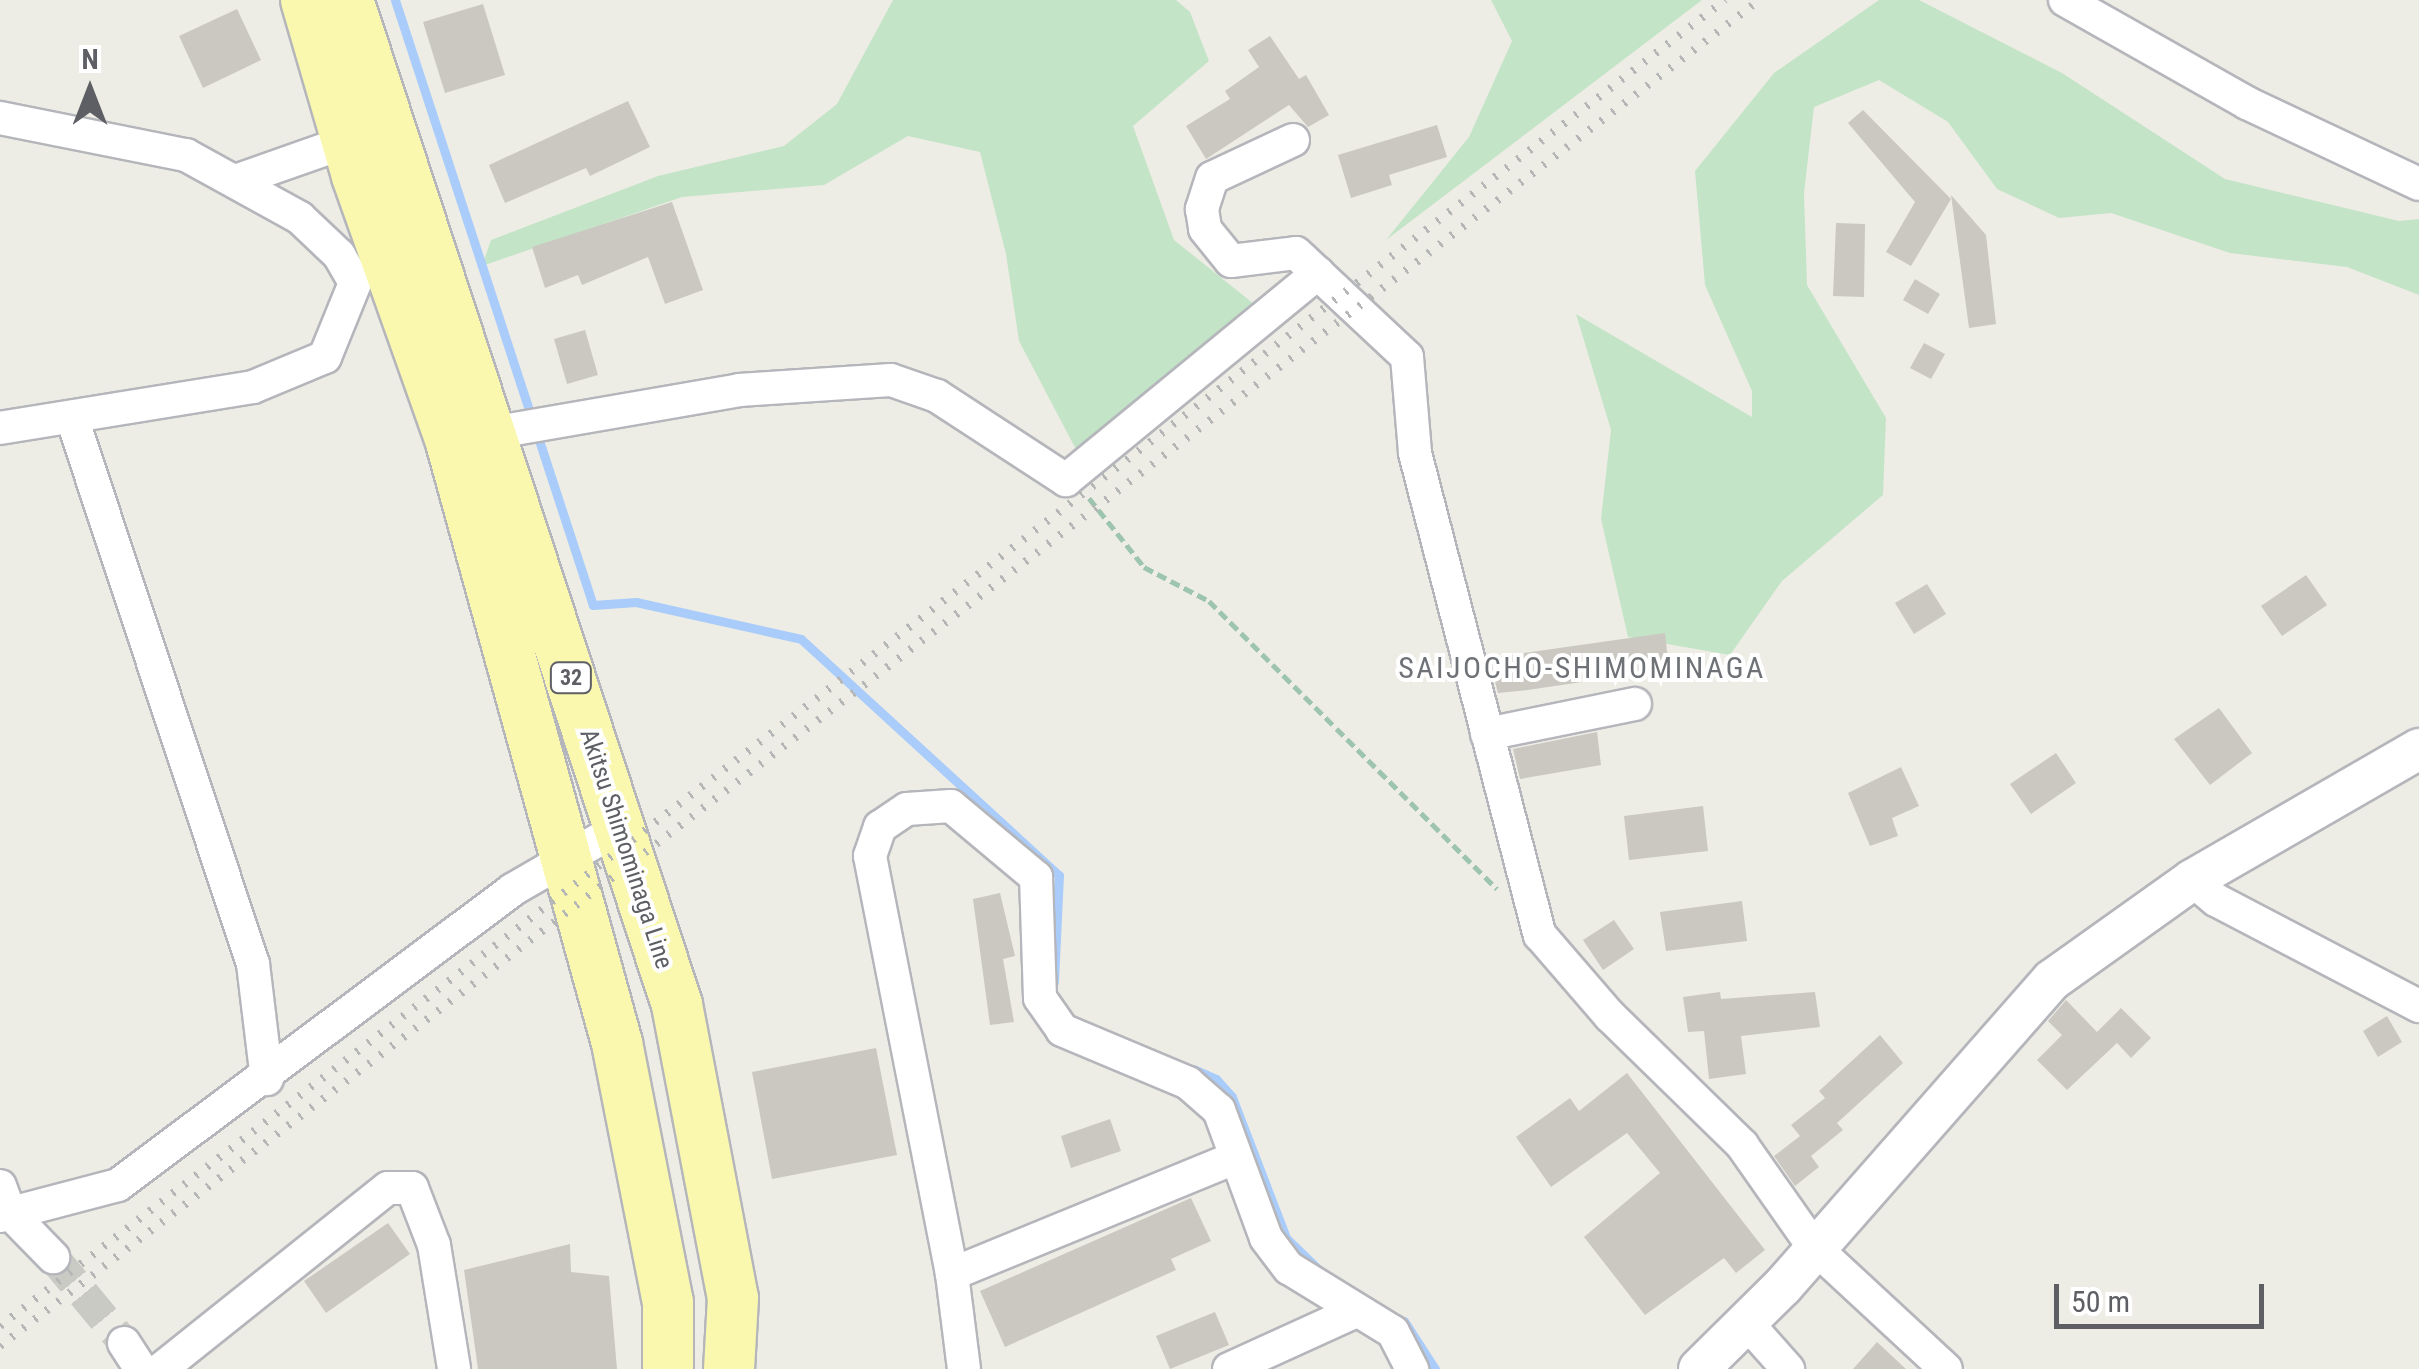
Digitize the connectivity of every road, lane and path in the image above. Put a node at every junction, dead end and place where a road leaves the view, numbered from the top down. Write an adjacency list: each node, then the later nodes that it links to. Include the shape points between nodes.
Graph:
1 (306, 0): 5 (main road, Akitsu Shimominaga Line / 32)
2 (348, 0): 5 (main road, Akitsu Shimominaga Line / 32)
3 (2066, 0): 8 (street, via 2247,104)
4 (0, 118): 7 (street, via 186,154)
5 (368, 134): 7 (street); 12 (main road, Akitsu Shimominaga Line / 32)
6 (1293, 140): 9 (street, via 1212,178 1202,209 1217,251 1231,261 1296,253)
7 (238, 180): 10 (street, via 300,218 340,255 355,283 326,357 253,387)
8 (2419, 184)
9 (1318, 273): 13 (street); 15 (street, via 1407,357 1415,454)
10 (72, 418): 11 (street); 22 (street, via 253,964)
11 (0, 428)
12 (502, 430): 13 (street, via 739,390 891,380 937,396); 17 (main road, Akitsu Shimominaga Line / 32); 18 (main road, Akitsu Shimominaga Line / 32)
13 (1066, 480): 20 (path, via 1144,567 1209,602 1336,721)
14 (1635, 704): 15 (street)
15 (1487, 734): 25 (street, via 1540,935 1610,1016 1742,1145)
16 (2419, 750): 19 (street)
17 (620, 828): 18 (street); 33 (main road, Akitsu Shimominaga Line / 32, via 676,1005 733,1298)
18 (562, 862): 22 (street, via 512,890); 32 (main road, Akitsu Shimominaga Line / 32, via 617,1043 668,1302)
19 (2192, 880): 21 (street, via 2216,900); 25 (street, via 2052,980)
20 (1499, 892)
21 (2419, 1006)
22 (267, 1079): 24 (street, via 118,1185)
23 (1235, 1158): 27 (street); 27 (street, via 1219,1110 1188,1082 1062,1030 1040,998 1036,877 952,806 907,809 880,827 870,856); 28 (street, via 1266,1238 1289,1268)
24 (3, 1205): 26 (street)
25 (1813, 1246): 29 (street); 39 (street)
26 (53, 1257)
27 (952, 1274): 34 (street)
28 (1356, 1311): 35 (street); 36 (street, via 1392,1332)
29 (1747, 1323): 37 (street); 38 (street)
30 (161, 1369): 31 (street, via 388,1188 412,1188 434,1245)
31 (454, 1369)
32 (668, 1369)
33 (729, 1369)
34 (964, 1369)
35 (1229, 1369)
36 (1412, 1369)
37 (1699, 1369)
38 (1788, 1369)
39 (1946, 1369)

